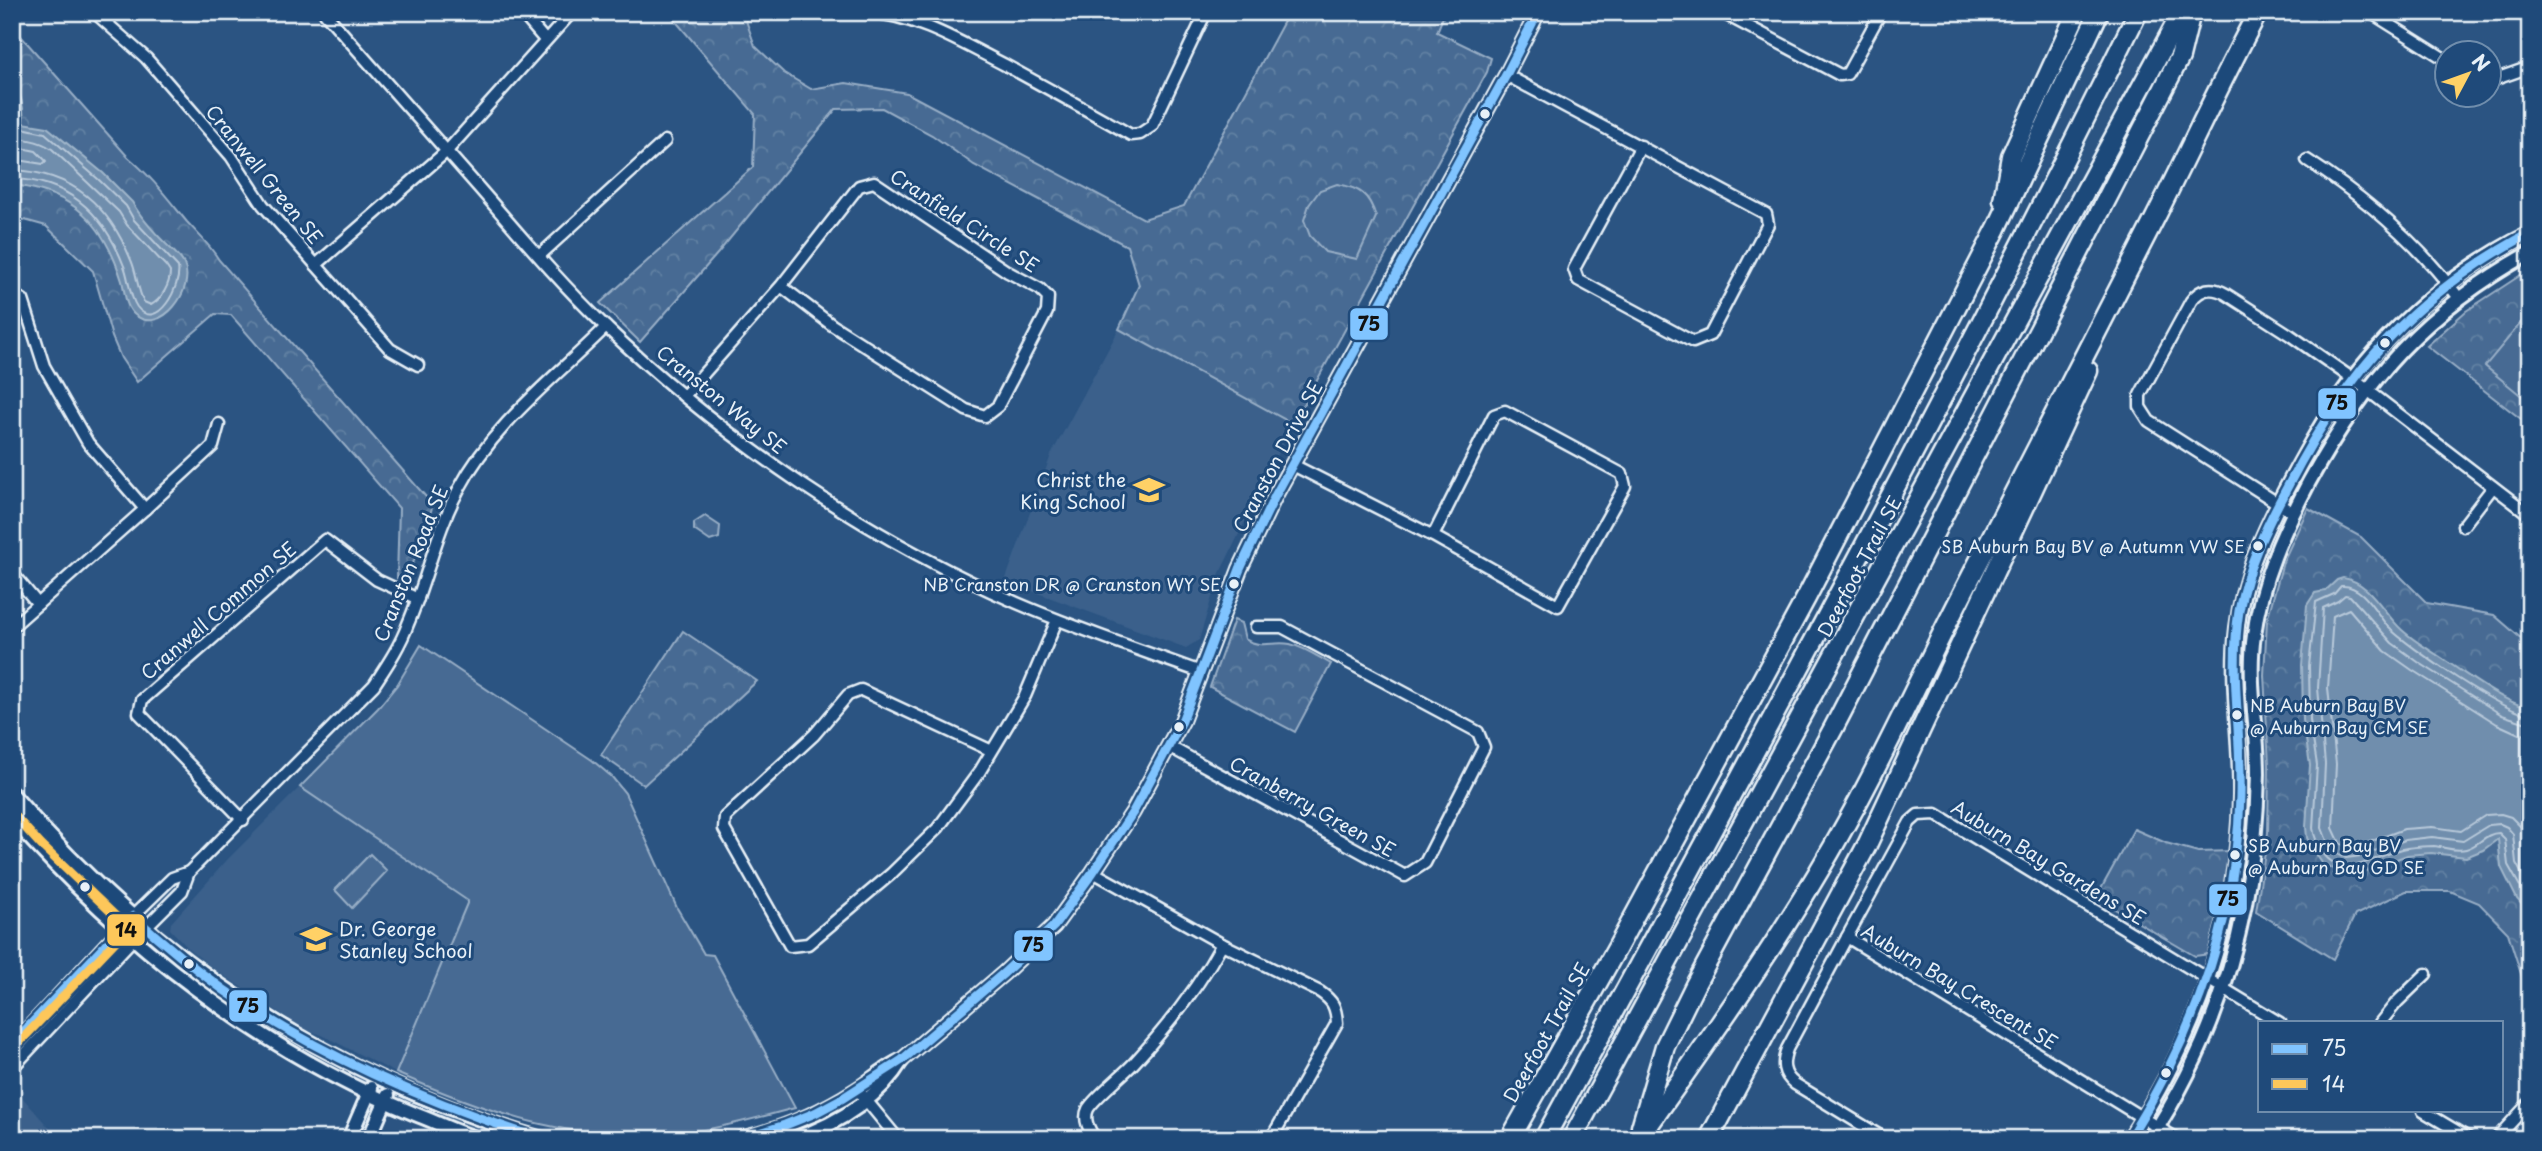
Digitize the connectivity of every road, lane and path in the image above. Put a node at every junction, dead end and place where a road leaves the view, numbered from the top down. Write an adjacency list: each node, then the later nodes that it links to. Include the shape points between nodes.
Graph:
1 (94, 12): 31 (street, Cranwell Green SE, via 146,58)
2 (324, 12): 24 (street, Cranston Way SE)
3 (521, 12): 17 (street)
4 (572, 12): 17 (street, Cranwell Green SE)
5 (866, 12): 16 (street, via 929,27 1131,135 1152,126)
6 (1538, 12): 20 (street, Cranston Drive SE)
7 (1721, 12): 8 (street, via 1840,75 1847,74)
8 (1881, 12)
9 (2077, 12): 26 (highway, via 2011,156)
10 (2098, 12): 26 (highway, Deerfoot Trail SE)
11 (2138, 12): 99 (highway, via 1935,415)
12 (2182, 12): 100 (highway, Deerfoot Trail SE)
13 (2190, 12): 101 (highway, via 2180,57 1665,1046)
14 (2258, 12): 30 (highway)
15 (2370, 12): 18 (street)
16 (1204, 13)
17 (545, 40): 24 (street, Cranwell Green SE)
18 (2434, 52)
19 (2530, 67): 21 (street)
20 (1506, 75): 23 (street); 42 (street, Cranston Drive SE)
21 (2504, 76)
22 (665, 141): 29 (street)
23 (1641, 146): 23 (street, via 1574,269 1578,280 1693,342 1710,335 1768,224 1766,214)
24 (447, 151): 29 (street, Cranston Way SE); 31 (street, Cranwell Green SE)
25 (2307, 160): 32 (street, via 2382,214)
26 (1997, 228): 98 (highway, Deerfoot Trail SE, via 1806,598)
27 (2530, 233): 32 (street)
28 (2530, 253): 35 (street)
29 (539, 256): 36 (street, Cranston Way SE)
30 (2130, 264): 101 (highway, via 1849,820 1727,1016); 102 (highway, via 2128,283 1867,845)
31 (316, 265): 37 (street, via 390,349)
32 (2448, 284): 35 (street); 38 (street, via 2404,321)
33 (781, 286): 33 (street, Cranfield Circle SE, via 859,186 874,181 1040,289 1048,297 1047,312 998,406 985,416 966,410 832,325); 40 (street, Cranfield Circle SE)
34 (12, 294): 45 (street, via 23,300 44,366 88,443)
35 (2459, 298): 39 (street, via 2412,338)
36 (606, 327): 40 (street, Cranston Way SE); 51 (street, Cranston Road SE, via 506,423 477,458 447,514)
37 (418, 365)
38 (2353, 379): 39 (street); 44 (street, via 2314,437); 44 (street, via 2220,290 2203,290 2191,301 2140,395 2141,412)
39 (2367, 389): 43 (street); 46 (street)
40 (684, 396): 53 (street, Cranston Way SE, via 807,489 892,541)
41 (219, 424): 45 (street, via 213,446)
42 (1293, 465): 49 (street); 56 (street, Cranston Drive SE, via 1240,569)
43 (2493, 487): 47 (street); 48 (street)
44 (2278, 504): 46 (street); 71 (street, via 2254,555 2237,625 2237,850)
45 (145, 509): 52 (street)
46 (2293, 513): 72 (street, via 2267,573 2253,639 2258,768 2255,847 2245,911)
47 (2530, 515)
48 (2463, 526)
49 (1433, 536): 49 (street, via 1494,415 1505,411 1622,474 1625,486 1558,606)
50 (12, 573): 52 (street)
51 (418, 599): 61 (street, Cranston Road SE, via 395,654 374,685); 61 (street, Cranwell Common SE, via 377,580 325,540 142,700 139,713)
52 (38, 604): 54 (street)
53 (1057, 620): 56 (street, Cranston Way SE); 58 (street, via 1025,696)
54 (12, 627)
55 (1256, 627): 57 (street, Cranberry Green SE, via 1282,627 1478,732 1484,747 1425,863 1405,876)
56 (1201, 672): 57 (street, Cranston Drive SE)
57 (1170, 747): 63 (street, Cranston Drive SE)
58 (992, 751): 58 (street, via 938,828 891,874 808,944 790,946 724,829 725,817 814,735 848,695 861,690)
59 (12, 794): 64 (street)
60 (12, 818): 65 (street)
61 (243, 820): 62 (street, Cranston Road SE)
62 (189, 872): 64 (street, Cranston Road SE, via 172,878); 66 (street, Cranston Road SE, via 182,891)
63 (1093, 872): 69 (street); 77 (street, Cranston Drive SE, via 1054,926)
64 (133, 916): 65 (street, Cranston Road SE); 66 (street)
65 (121, 927): 68 (street); 75 (street, Cranston Road SE)
66 (145, 928): 68 (street, Cranston Road SE); 79 (street, via 276,1023)
67 (1847, 937): 71 (street, Auburn Bay Gardens SE, via 1910,822 1928,813); 87 (street, Auburn Bay Crescent SE); 103 (street, Auburn Bay Crescent SE, via 1787,1049 1784,1069 1791,1082)
68 (134, 938): 76 (street, Cranston Road SE); 82 (street, via 250,1027)
69 (1222, 944): 96 (street, via 1176,1015 1088,1109 1086,1119); 97 (street, via 1320,992 1336,1008 1337,1023)
70 (2426, 974): 74 (street)
71 (2208, 979): 72 (street); 87 (street, via 2182,1047)
72 (2224, 989): 73 (street); 88 (street, via 2194,1062)
73 (2277, 1021)
74 (2382, 1021)
75 (13, 1041): 76 (street)
76 (26, 1053): 78 (street, Cranston Road SE)
77 (902, 1060): 81 (street, Cranston Drive SE); 83 (street, Cranston Drive SE)
78 (12, 1069)
79 (376, 1078): 80 (street); 82 (street)
80 (392, 1085): 84 (street); 92 (street, via 481,1121)
81 (858, 1089): 83 (street); 93 (street, Cranston Drive SE, via 796,1121)
82 (369, 1094): 84 (street); 89 (street)
83 (867, 1100): 94 (street, Cranston Drive SE, via 843,1117); 95 (street)
84 (385, 1102): 90 (street); 91 (street)
85 (2530, 1102): 108 (street)
86 (2425, 1112): 107 (street)
87 (2143, 1118): 88 (street, Auburn Bay Crescent SE); 104 (street)
88 (2158, 1127): 105 (street); 106 (street, Auburn Bay Crescent SE)
89 (349, 1139)
90 (369, 1139)
91 (480, 1139)
92 (542, 1139)
93 (740, 1139)
94 (794, 1139)
95 (898, 1139)
96 (1096, 1139)
97 (1271, 1139)
98 (1510, 1139)
99 (1544, 1139)
100 (1572, 1139)
101 (1639, 1139)
102 (1709, 1139)
103 (1885, 1139)
104 (2129, 1139)
105 (2150, 1139)
106 (2177, 1139)
107 (2470, 1139)
108 (2496, 1139)

